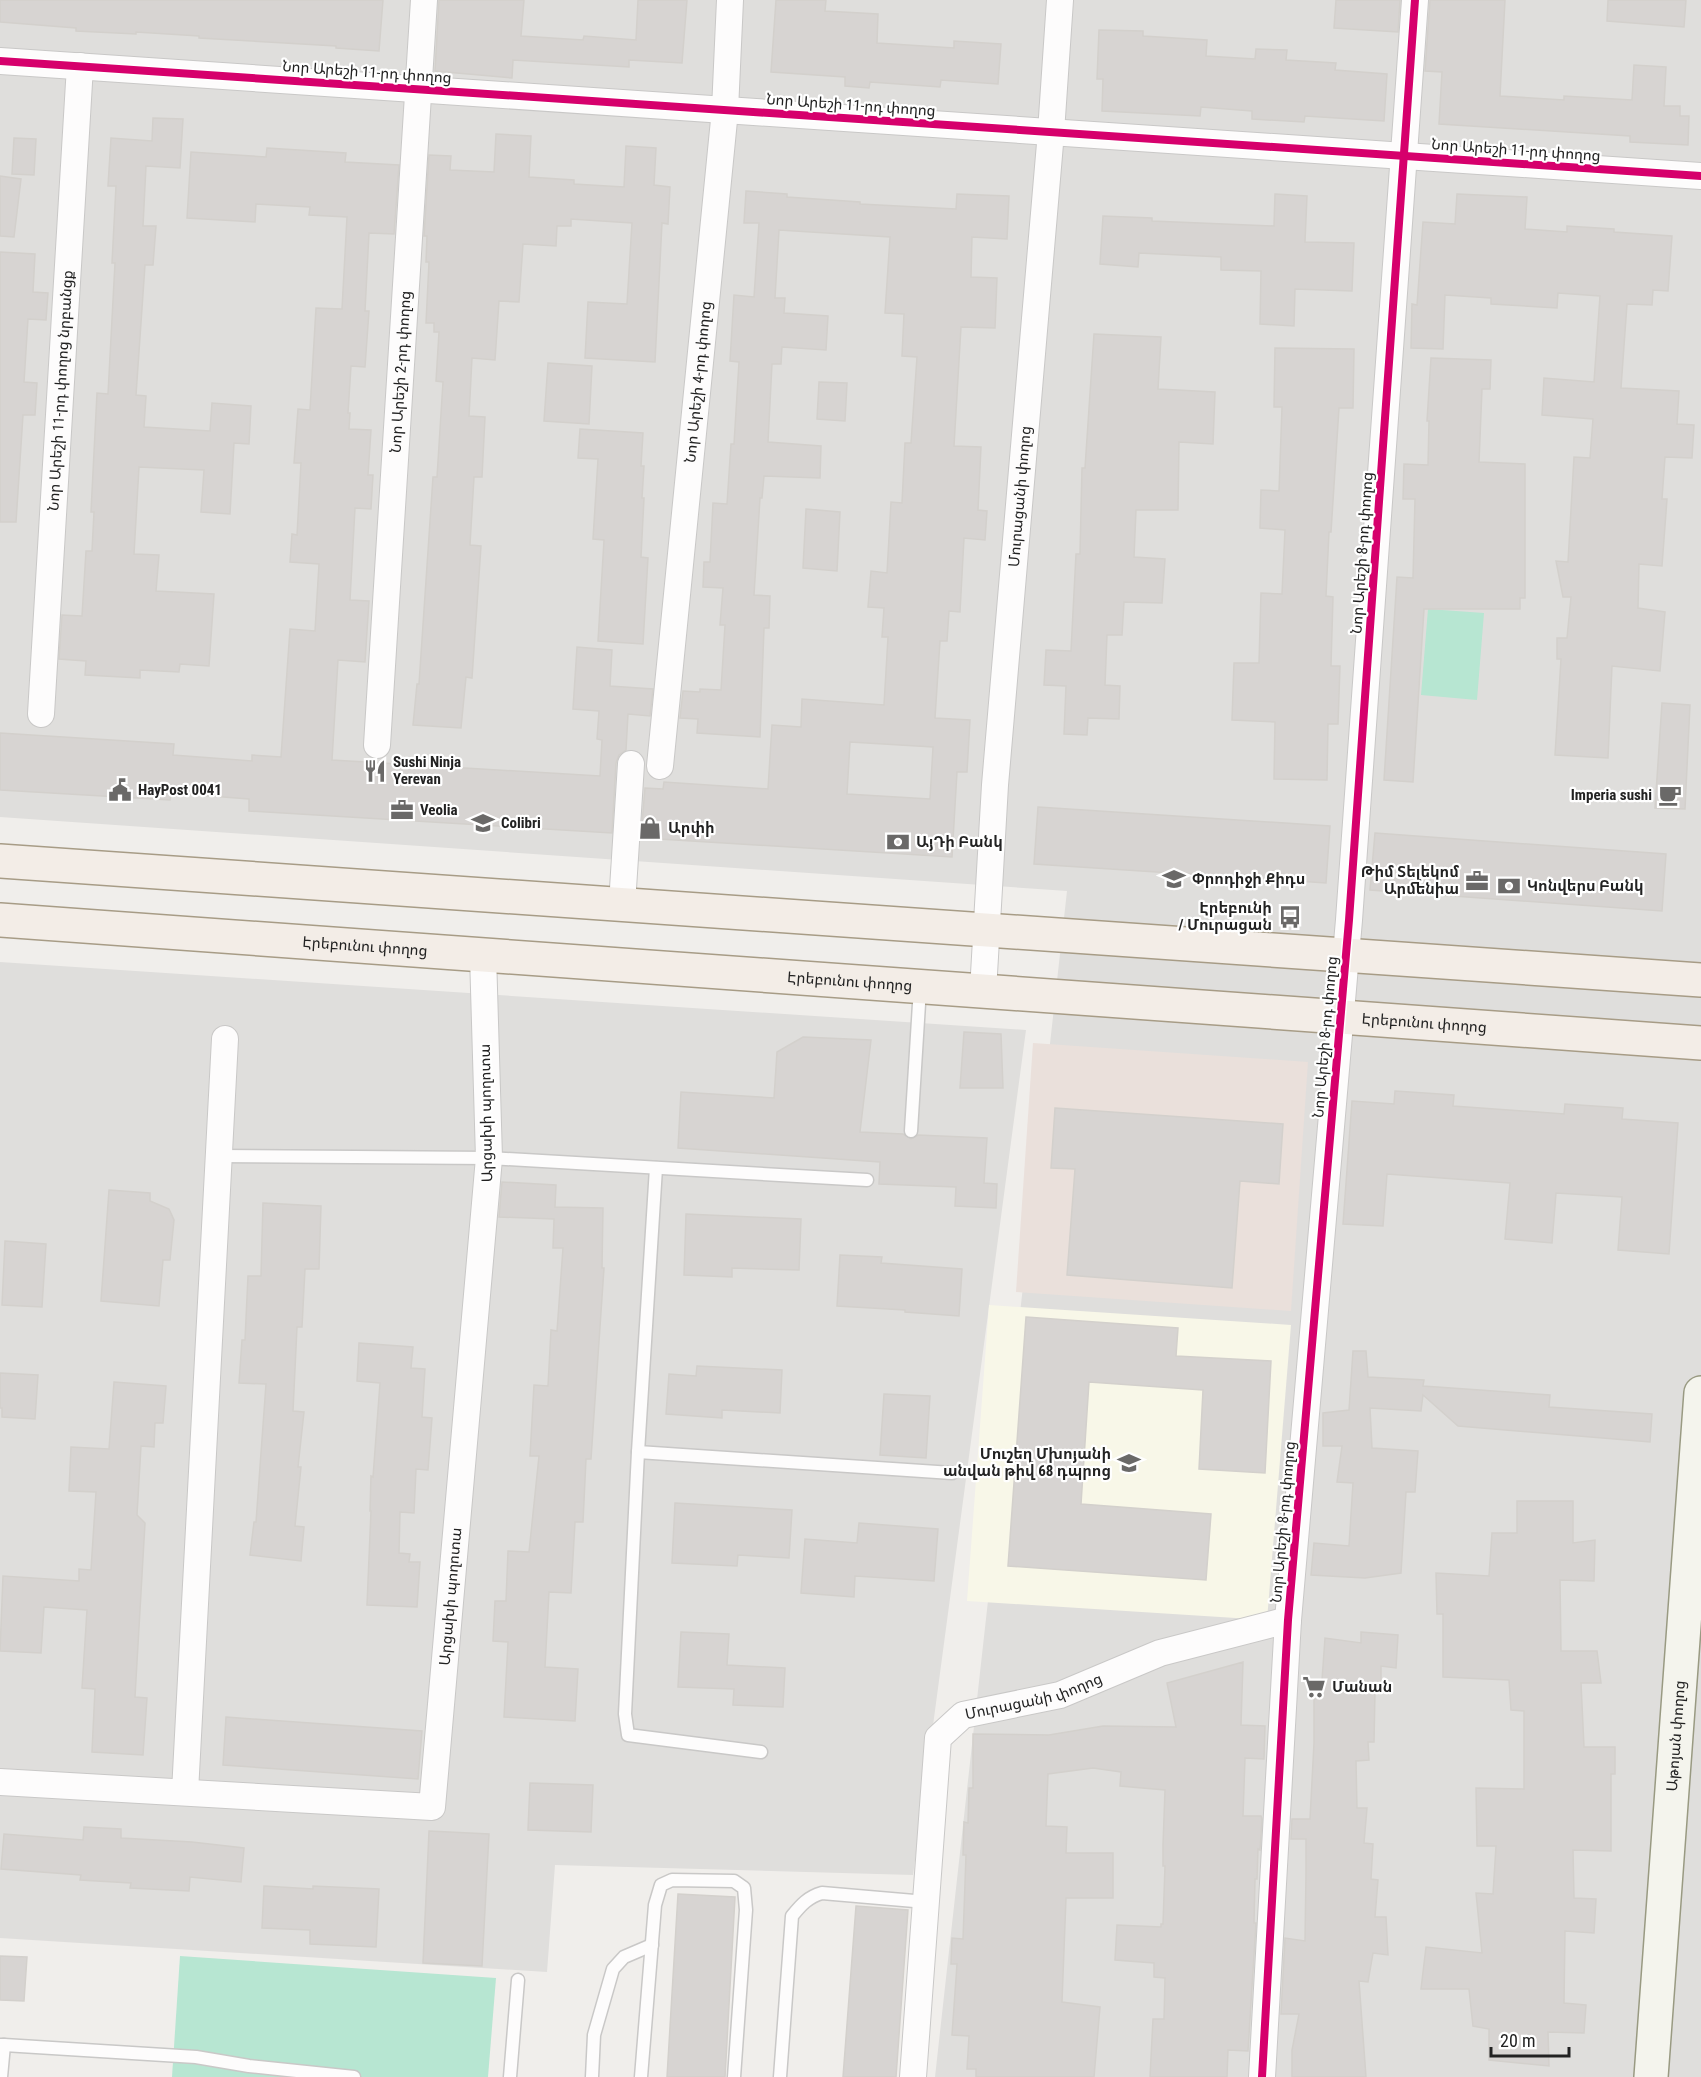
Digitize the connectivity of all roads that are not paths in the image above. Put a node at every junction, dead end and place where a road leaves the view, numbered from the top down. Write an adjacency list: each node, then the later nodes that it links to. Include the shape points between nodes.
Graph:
1 (424, 0): 7 (street, Նոր Արեշի 2-րդ փողոց)
2 (730, 0): 8 (street, Նոր Արեշի 4-րդ փողոց)
3 (1060, 0): 9 (street, Մուրացանի փողոց)
4 (1415, 0): 10 (street, Նոր Արեշի 8-րդ փողոց)
5 (0, 61): 6 (street, Նոր Արեշի 11-րդ փողոց)
6 (80, 66): 7 (street, Նոր Արեշի 11-րդ փողոց); 12 (street, Նոր Արեշի 11-րդ փողոց նրբանցք)
7 (417, 89): 8 (street, Նոր Արեշի 11-րդ փողոց); 13 (street, Նոր Արեշի 2-րդ փողոց)
8 (725, 110): 9 (street, Նոր Արեշի 11-րդ փողոց); 15 (street, Նոր Արեշի 4-րդ փողոց)
9 (1051, 132): 10 (street, Նոր Արեշի 11-րդ փողոց); 19 (street, Մուրացանի փողոց, via 995,785)
10 (1404, 157): 11 (street, Նոր Արեշի 11-րդ փողոց); 21 (street, Նոր Արեշի 8-րդ փողոց)
11 (1701, 176)
12 (41, 714)
13 (377, 745)
14 (631, 764): 17 (street)
15 (660, 766)
16 (0, 861): 17 (main road)
17 (622, 904): 19 (main road)
18 (0, 920): 20 (main road, Էրեբունու փողոց)
19 (987, 930): 21 (main road); 24 (street, Մուրացանի փողոց)
20 (483, 955): 23 (main road, Էրեբունու փողոց); 30 (street, Արցախի պողոտա)
21 (1346, 955): 22 (main road); 25 (street, Նոր Արեշի 8-րդ փողոց)
22 (1701, 980)
23 (920, 986): 24 (main road, Էրեբունու փողոց); 28 (lane)
24 (983, 991): 25 (main road, Էրեբունու փողոց)
25 (1340, 1017): 27 (main road, Էրեբունու փողոց); 36 (street, Նոր Արեշի 8-րդ փողոց)
26 (225, 1039): 29 (street)
27 (1701, 1043)
28 (911, 1131)
29 (219, 1156): 30 (lane); 39 (street)
30 (489, 1158): 31 (lane); 39 (street, Արցախի պողոտա, via 432,1807)
31 (656, 1168): 32 (lane); 34 (lane)
32 (867, 1180)
33 (1701, 1394): 53 (main road, Աթոյան փողոց)
34 (638, 1452): 35 (lane); 37 (lane, via 625,1714 628,1735)
35 (952, 1473)
36 (1288, 1620): 40 (street, Մուրացանի փողոց, via 1160,1653 1060,1695 963,1715 938,1738); 52 (street, Նոր Արեշի 8-րդ փողոց)
37 (761, 1752)
38 (0, 1782): 39 (street, Արցախի պողոտա)
39 (185, 1792)
40 (926, 1902): 50 (lane, via 822,1893 809,1897 798,1908 792,1916); 51 (street, Մուրացանի փողոց)
41 (652, 1945): 47 (lane, via 624,1957 613,1970 594,2036); 48 (lane); 49 (lane, via 661,1885 672,1880 734,1881 744,1888 746,1910)
42 (518, 1980): 46 (lane)
43 (2, 2045): 44 (lane); 45 (lane, via 196,2057)
44 (1, 2077)
45 (354, 2077)
46 (510, 2077)
47 (592, 2077)
48 (641, 2077)
49 (734, 2077)
50 (780, 2077)
51 (913, 2077)
52 (1262, 2077)
53 (1651, 2077)

